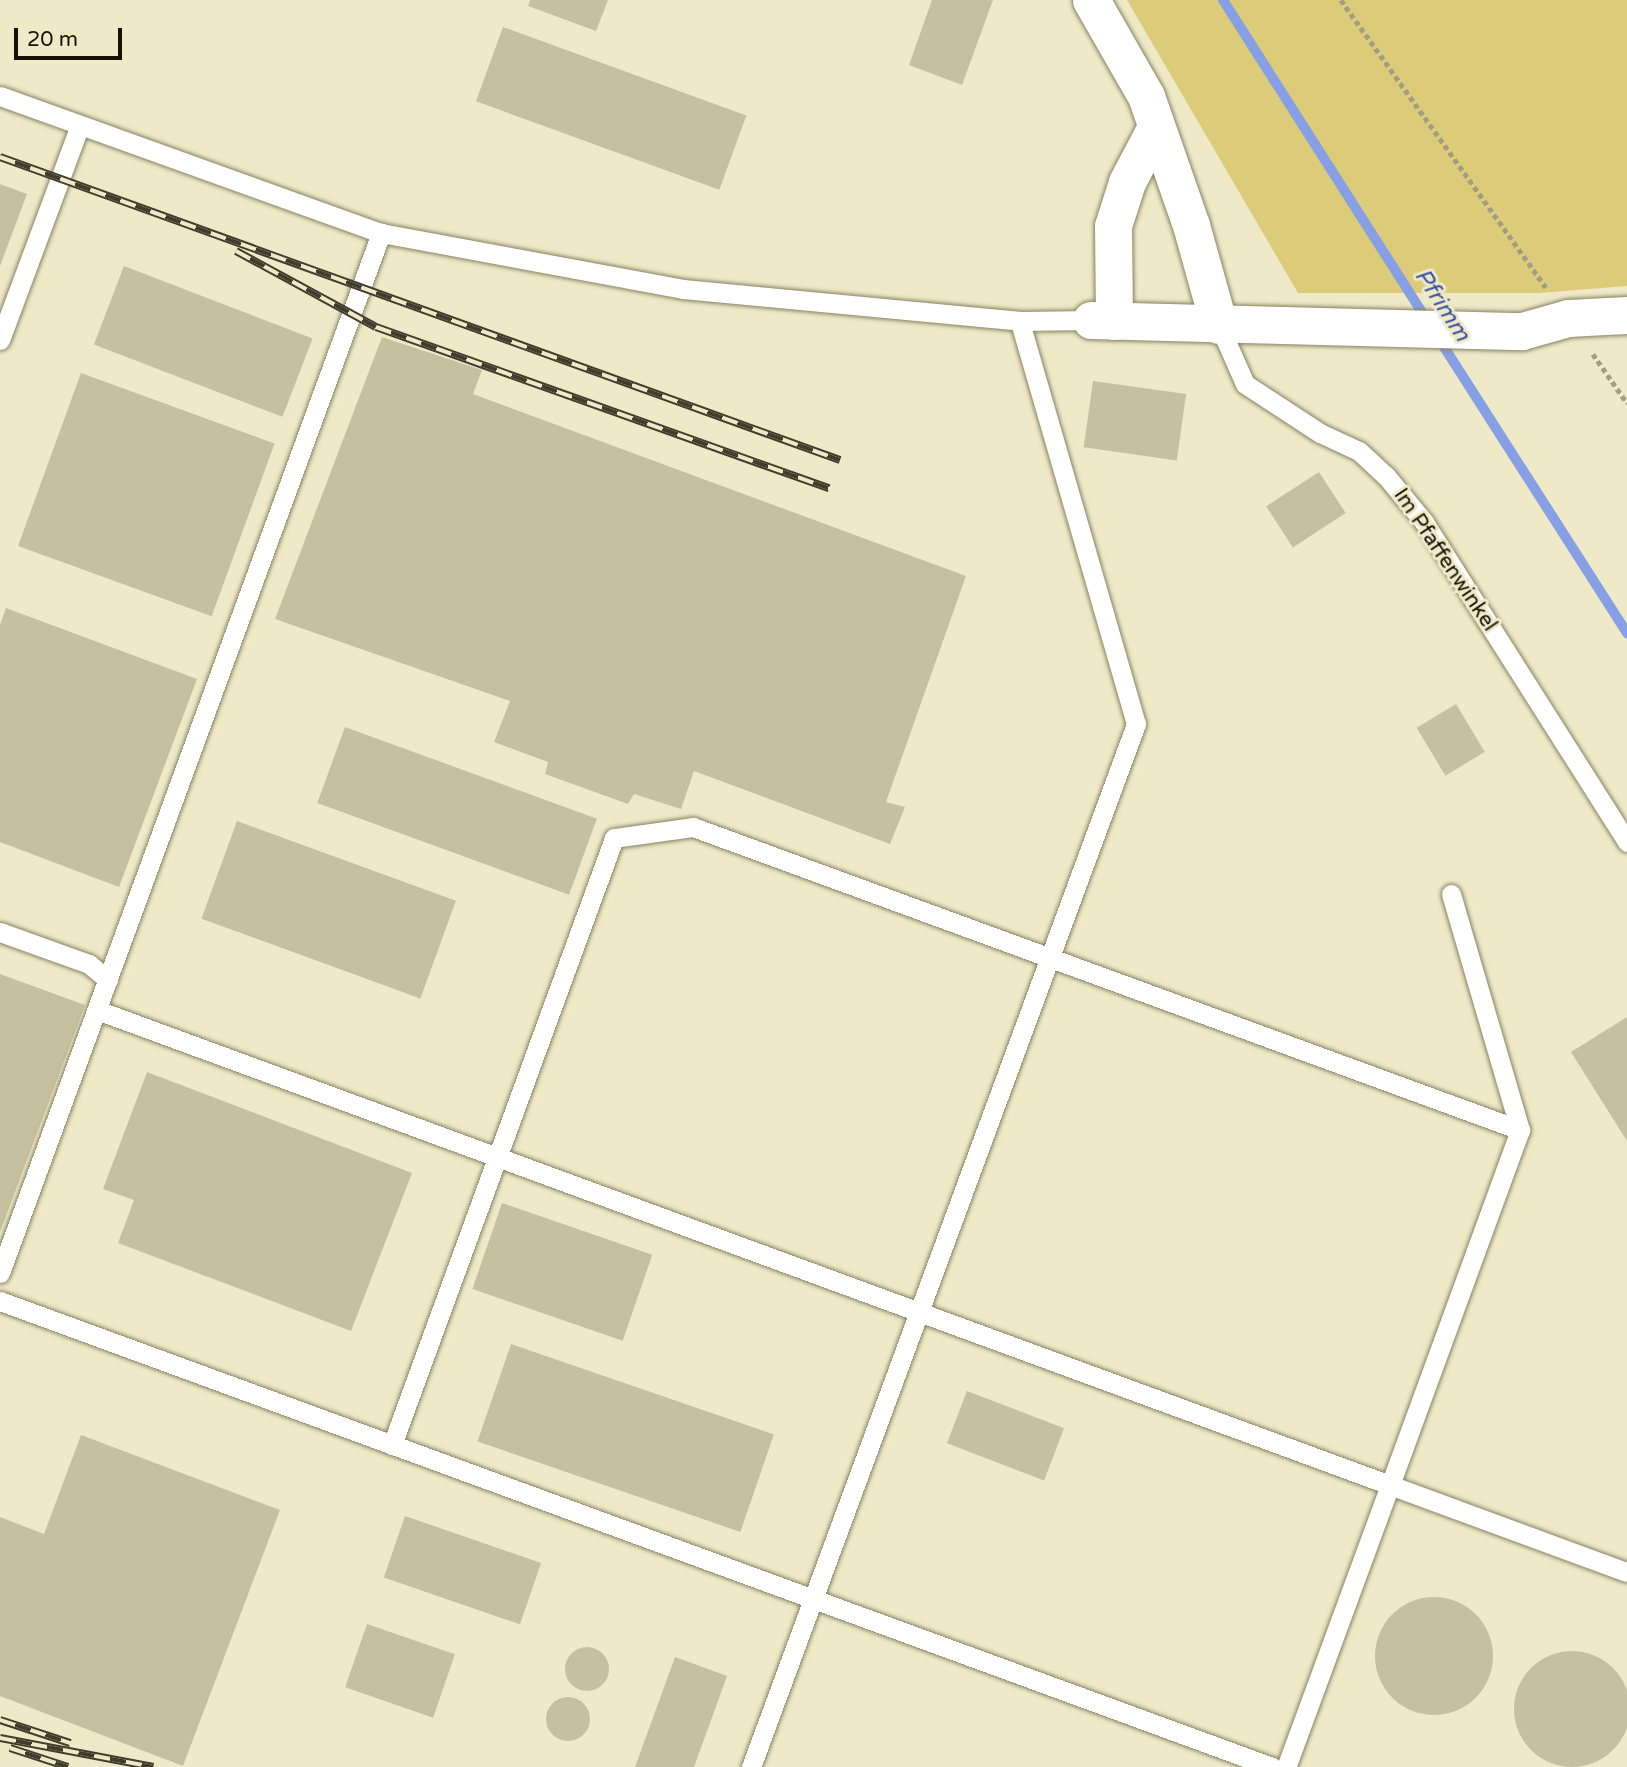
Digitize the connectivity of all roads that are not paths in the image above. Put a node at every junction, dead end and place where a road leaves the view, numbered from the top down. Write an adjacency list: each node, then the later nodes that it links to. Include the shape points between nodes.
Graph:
1 (1091, 0): 4 (street, Im Pfaffenwinkel, via 1126,56)
2 (0, 96): 3 (lane)
3 (80, 125): 5 (lane); 10 (lane)
4 (1156, 127): 8 (street, via 1127,182 1113,226); 9 (street, Im Pfaffenwinkel, via 1191,225)
5 (381, 233): 7 (lane, via 683,289); 15 (lane)
6 (1627, 315): 9 (street, via 1568,318 1522,331)
7 (1020, 321): 8 (lane); 14 (lane, via 1136,724)
8 (1102, 321): 9 (street)
9 (1219, 325): 11 (lane, Im Pfaffenwinkel, via 1245,384 1320,433 1359,451 1387,476 1416,513)
10 (0, 340)
11 (1627, 842)
12 (1451, 894): 17 (lane)
13 (0, 932): 15 (lane, via 89,964)
14 (1050, 957): 17 (lane); 18 (lane, via 693,827 614,838); 21 (lane)
15 (108, 980): 16 (lane)
16 (97, 1010): 18 (lane); 19 (lane)
17 (1520, 1130): 23 (lane)
18 (497, 1156): 21 (lane); 22 (lane)
19 (0, 1273)
20 (0, 1301): 22 (lane)
21 (920, 1311): 23 (lane); 25 (lane)
22 (392, 1444): 25 (lane)
23 (1391, 1485): 24 (lane); 28 (lane)
24 (1627, 1572)
25 (814, 1599): 26 (lane); 27 (lane)
26 (751, 1767)
27 (1272, 1767)
28 (1286, 1767)

